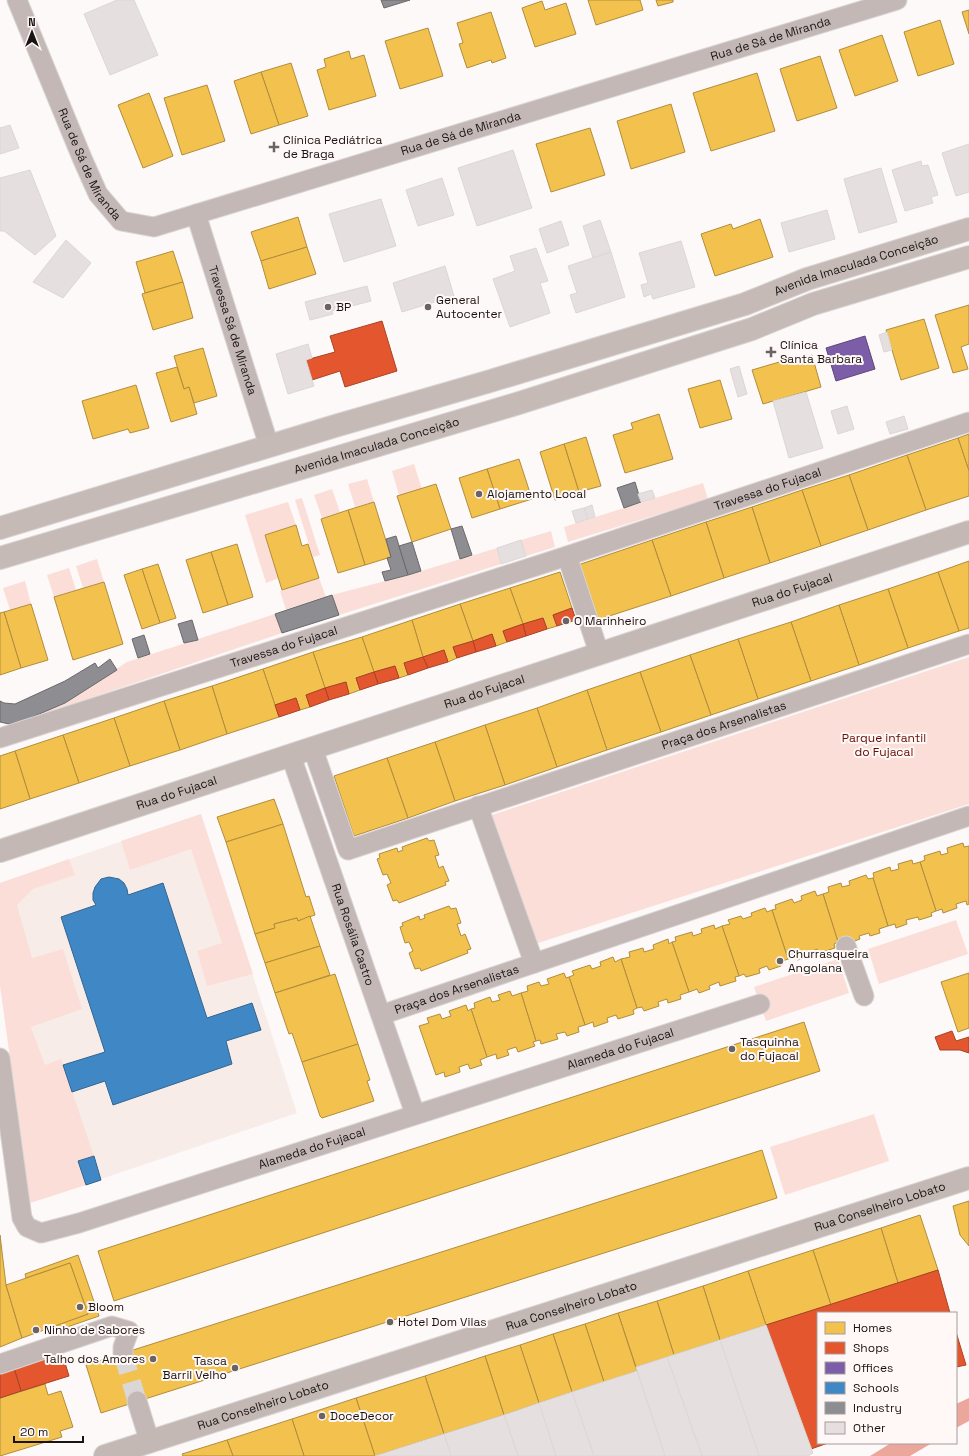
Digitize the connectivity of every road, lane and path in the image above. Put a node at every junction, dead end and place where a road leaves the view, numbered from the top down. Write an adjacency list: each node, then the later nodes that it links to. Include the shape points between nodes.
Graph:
1 (17, 0): 3 (street, Rua de Sá de Miranda, via 98,194 121,221 154,227)
2 (897, 0): 3 (street, Rua de Sá de Miranda)
3 (196, 214): 11 (street, Travessa Sá de Miranda)
4 (969, 230): 8 (main road, Avenida Imaculada Conceição, via 807,279)
5 (969, 242): 8 (main road, Avenida Imaculada Conceição, via 806,291)
6 (969, 257): 9 (main road, Avenida Imaculada Conceição, via 813,304)
7 (969, 270): 9 (main road, Avenida Imaculada Conceição, via 811,316)
8 (745, 304): 11 (main road, Avenida Imaculada Conceição)
9 (752, 329): 15 (main road, Avenida Imaculada Conceição, via 516,404)
10 (969, 422): 14 (street, Travessa do Fujacal)
11 (269, 446): 12 (main road, Avenida Imaculada Conceição)
12 (0, 528)
13 (969, 532): 17 (main road, Rua do Fujacal)
14 (567, 556): 17 (street); 18 (street, Travessa do Fujacal)
15 (0, 558)
16 (969, 644): 21 (street, Praça dos Arsenalistas)
17 (599, 653): 19 (main road, Rua do Fujacal)
18 (0, 738)
19 (313, 749): 20 (main road, Rua do Fujacal); 21 (street, Praça dos Arsenalistas, via 348,850)
20 (291, 756): 23 (main road, Rua do Fujacal); 28 (street, Rua Rosália Castro)
21 (478, 806): 25 (street, Praça dos Arsenalistas)
22 (969, 816): 25 (street, Praça dos Arsenalistas)
23 (0, 851)
24 (846, 946): 26 (street)
25 (534, 963): 28 (street, Praça dos Arsenalistas)
26 (864, 996)
27 (760, 1004): 30 (street, Alameda do Fujacal)
28 (381, 1015): 30 (street, Rua Rosália Castro)
29 (0, 1058): 30 (street, Alameda do Fujacal, via 22,1218 27,1227 41,1233)
30 (415, 1114)
31 (969, 1178): 35 (main road, Rua Conselheiro Lobato)
32 (123, 1354): 33 (street, via 129,1331 112,1326)
33 (0, 1364)
34 (137, 1401): 35 (street)
35 (150, 1443): 36 (main road, Rua Conselheiro Lobato)
36 (105, 1456)

